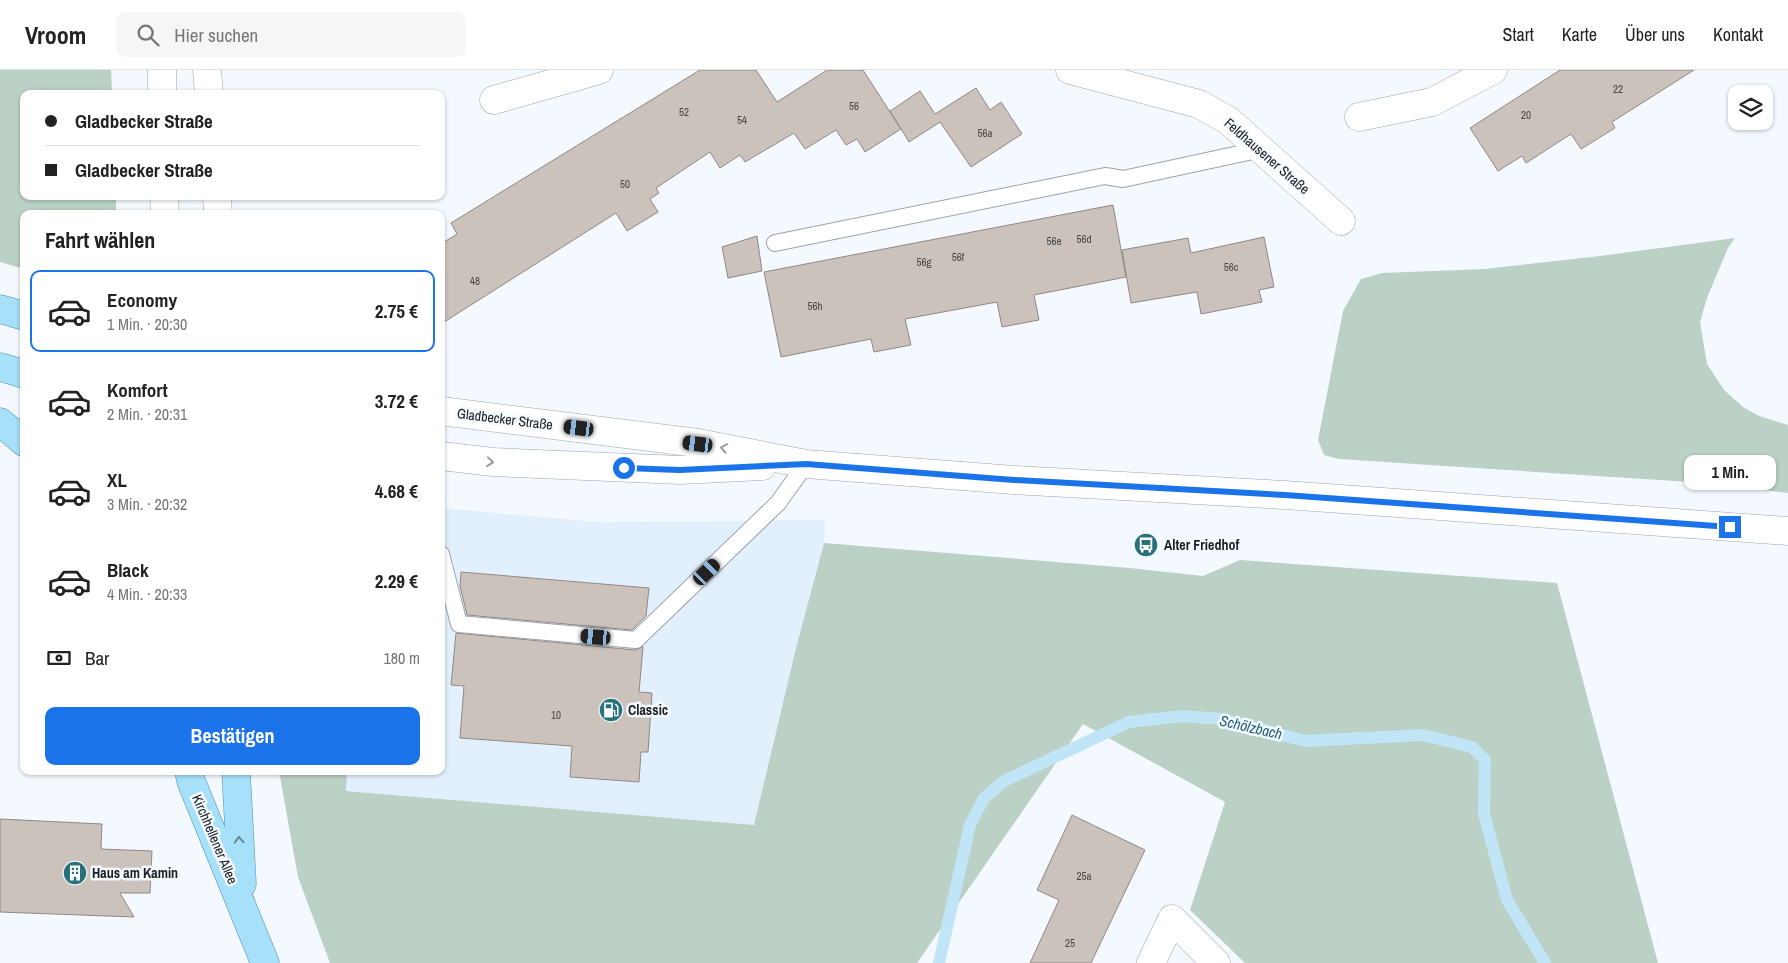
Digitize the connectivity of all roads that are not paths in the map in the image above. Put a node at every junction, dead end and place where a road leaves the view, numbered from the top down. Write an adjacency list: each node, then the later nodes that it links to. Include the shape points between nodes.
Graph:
1 (162, 70): 6 (main road)
2 (207, 70): 7 (main road)
3 (599, 70): 8 (main road)
4 (1070, 70): 10 (main road, Feldhausener Straße, via 1199,104 1229,121)
5 (1493, 70): 9 (main road, via 1432,102)
6 (162, 90)
7 (209, 90)
8 (494, 100)
9 (1359, 117)
10 (1262, 149): 11 (main road, Feldhausener Straße); 12 (lane, via 1123,179 1105,176)
11 (1341, 221)
12 (775, 243)
13 (0, 309): 14 (main road)
14 (20, 315)
15 (0, 367): 16 (main road)
16 (20, 373)
17 (445, 412): 21 (main road, Gladbecker Straße, one-way to 17, via 698,444)
18 (0, 422): 19 (main road)
19 (20, 439)
20 (445, 456): 21 (main road, Gladbecker Straße, one-way to 21, via 493,462 680,470)
21 (806, 464): 22 (main road, Gladbecker Straße); 23 (lane, via 778,503 636,640 459,624)
22 (1788, 531)
23 (445, 570)
24 (190, 775): 26 (main road, Kirchhellener Allee)
25 (236, 775): 26 (main road, Kirchhellener Allee, one-way to 25)
26 (243, 906): 27 (main road, Kirchhellener Allee)
27 (265, 963)
28 (1151, 963): 29 (main road, via 1172,919)
29 (1216, 963)

